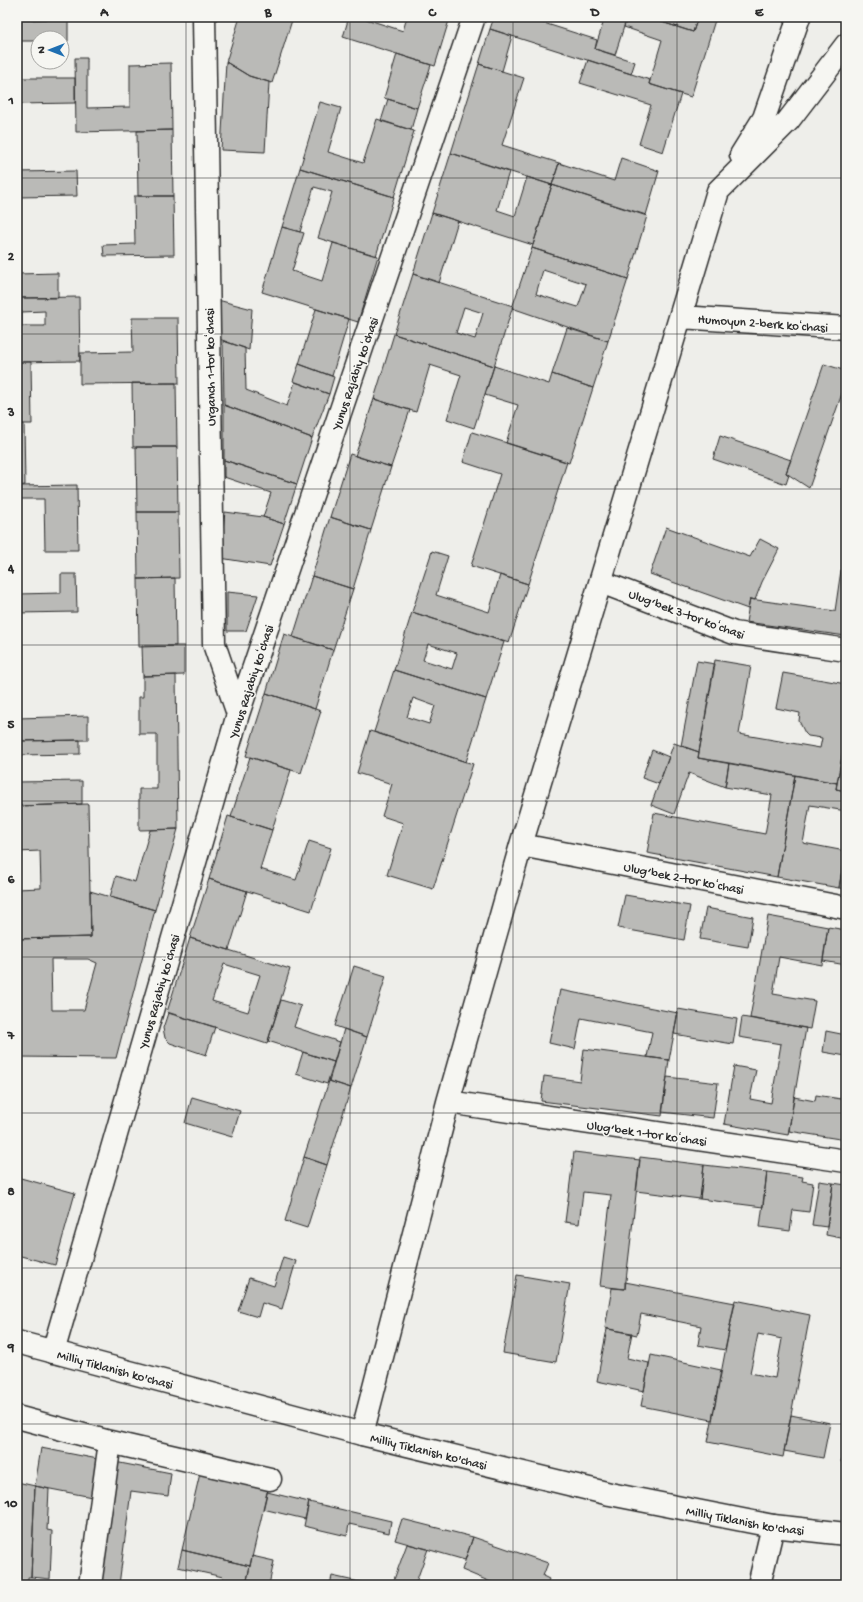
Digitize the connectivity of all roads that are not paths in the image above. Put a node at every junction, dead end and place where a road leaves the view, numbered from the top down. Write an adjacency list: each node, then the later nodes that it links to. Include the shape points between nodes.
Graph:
1 (474, 17): 10 (street, Yunus Rajabiy koʻchasi)
2 (799, 17): 5 (street, via 764,118)
3 (206, 23): 10 (street, Urganch 1-tor koʻchasi, via 214,644)
4 (846, 45): 5 (street, via 788,121)
5 (718, 191): 6 (street)
6 (681, 317): 7 (street, Humoyun 2-berk koʻchasi); 8 (street)
7 (846, 328)
8 (601, 582): 9 (street, Ulug‘bek 3-tor koʻchasi, via 734,633); 11 (street)
9 (846, 650)
10 (238, 714): 16 (street, Yunus Rajabiy koʻchasi)
11 (521, 845): 12 (street, Ulug‘bek 2-tor koʻchasi); 13 (street)
12 (846, 908)
13 (448, 1102): 14 (street, Ulug‘bek 1-tor koʻchasi); 18 (street)
14 (846, 1161)
15 (17, 1342): 16 (street, Milliy Tiklanish ko'chasi)
16 (53, 1352): 18 (street, Milliy Tiklanish ko'chasi)
17 (17, 1417): 19 (street)
18 (362, 1434): 21 (street, Milliy Tiklanish ko'chasi, via 610,1494)
19 (110, 1442): 20 (street); 23 (street)
20 (270, 1478)
21 (773, 1526): 22 (street, Milliy Tiklanish ko'chasi); 24 (street)
22 (846, 1534)
23 (90, 1585)
24 (758, 1585)

